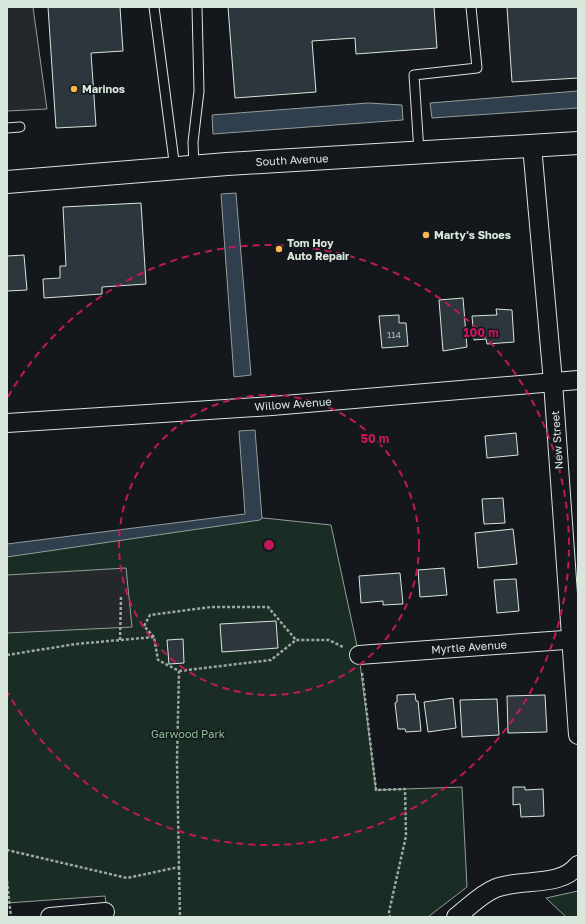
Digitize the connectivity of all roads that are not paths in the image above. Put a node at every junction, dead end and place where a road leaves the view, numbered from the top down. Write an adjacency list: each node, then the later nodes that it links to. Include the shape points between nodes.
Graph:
1 (154, 7): 9 (lane)
2 (197, 7): 9 (lane, via 199,91 193,142)
3 (471, 7): 8 (lane, via 477,68 414,75)
4 (20, 127): 5 (lane)
5 (7, 128)
6 (578, 143): 7 (main road, South Avenue)
7 (532, 146): 8 (main road, South Avenue); 12 (street, New Street)
8 (419, 153): 9 (main road, South Avenue)
9 (184, 168): 10 (main road, South Avenue)
10 (7, 182)
11 (578, 380): 12 (street, Willow Avenue)
12 (553, 382): 13 (street, Willow Avenue, via 272,406); 14 (street, New Street)
13 (7, 423)
14 (574, 639): 15 (street, Myrtle Avenue); 16 (street, New Street)
15 (359, 655)
16 (578, 735)
17 (578, 865): 20 (street, via 566,875 553,879 512,883 496,888 484,894)
18 (105, 912): 19 (street)
19 (50, 917)
20 (456, 917)

